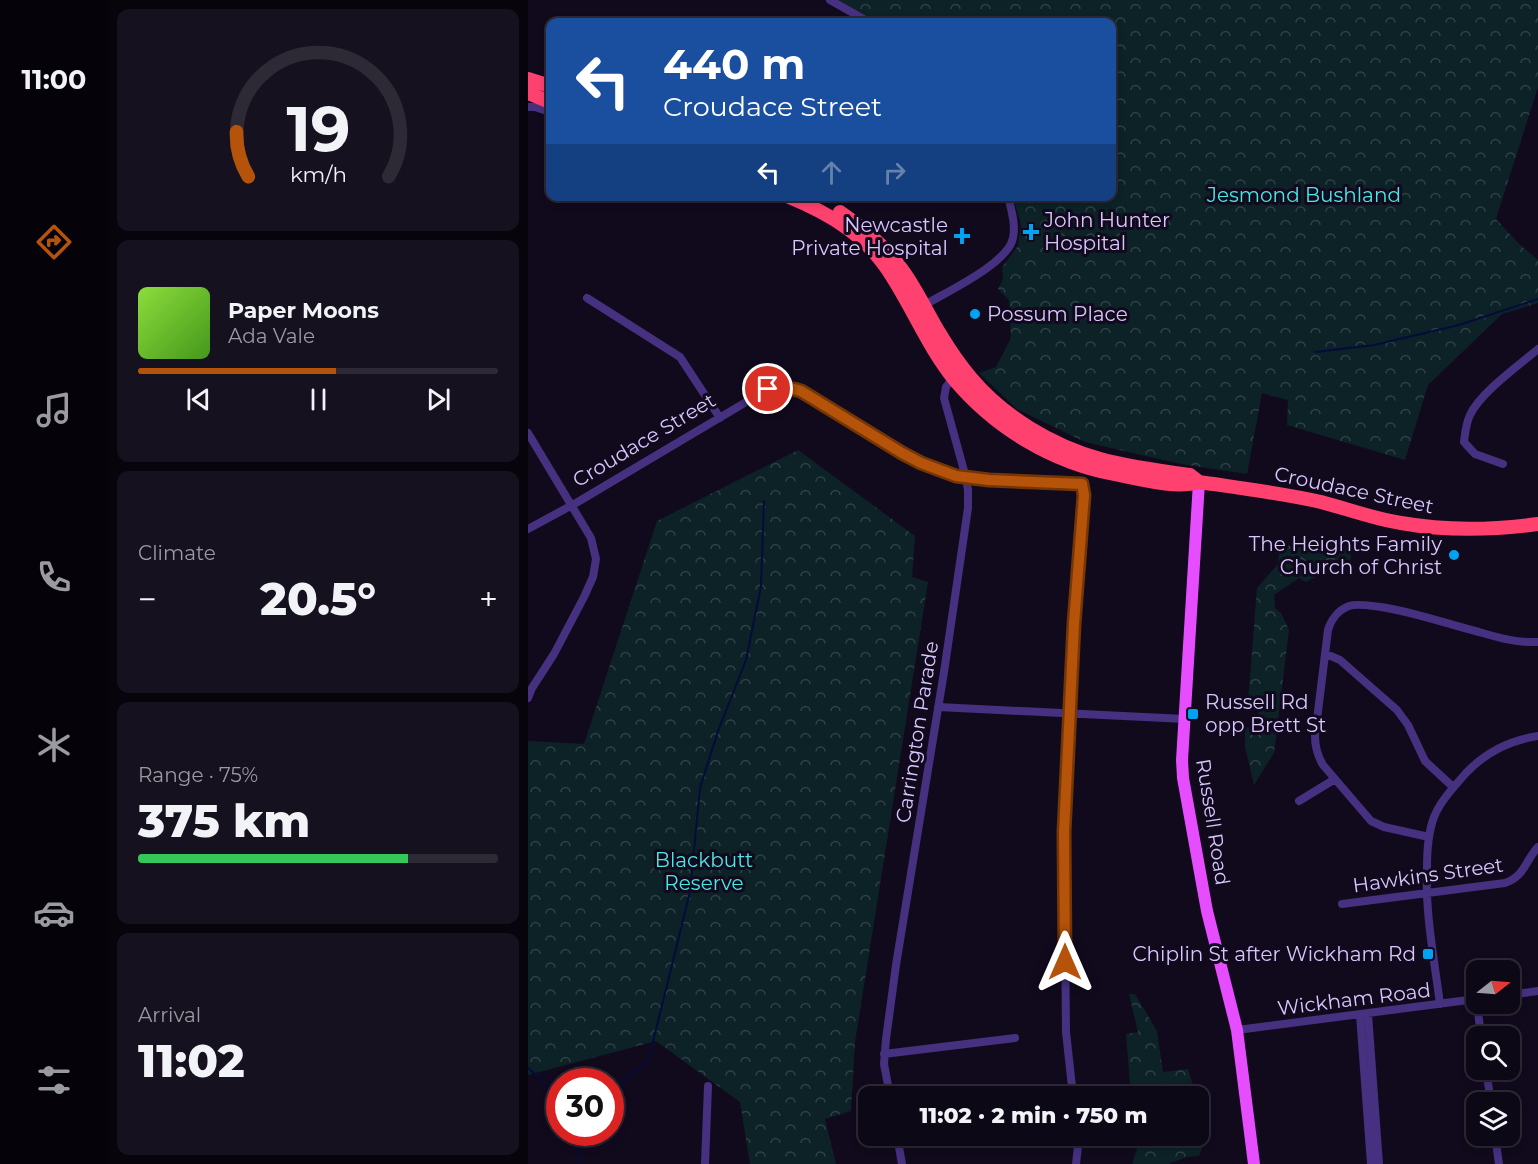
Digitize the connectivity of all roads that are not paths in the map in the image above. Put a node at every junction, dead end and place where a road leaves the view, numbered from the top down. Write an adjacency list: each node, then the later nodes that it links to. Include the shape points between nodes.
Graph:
1 (830, 0): 2 (street)
2 (862, 18)
3 (528, 79): 4 (highway)
4 (546, 85)
5 (528, 93): 6 (highway)
6 (546, 100)
7 (528, 107): 8 (street)
8 (546, 111)
9 (799, 201): 13 (highway, via 837,220 875,252)
10 (821, 201): 13 (highway, via 862,227 883,246 903,270)
11 (1009, 201): 13 (street, via 1014,227 1011,247 995,263)
12 (587, 298): 16 (street, via 680,357)
13 (918, 309): 15 (highway, via 928,341); 20 (highway, via 992,400 1044,437 1101,459 1190,475)
14 (1538, 349): 18 (street, via 1481,399 1467,423 1464,442 1475,454)
15 (953, 378): 19 (street, Carrington Parade, via 944,398); 21 (highway, via 981,408 1058,458 1101,471)
16 (720, 418): 19 (street, Croudace Street, via 768,389 790,387 921,463); 22 (street, Croudace Street)
17 (528, 433): 22 (street)
18 (1503, 464)
19 (966, 478): 29 (street, Carrington Parade, via 968,508); 30 (street, Croudace Street, via 1082,484)
20 (1199, 482): 21 (highway); 23 (main road, Russell Road); 24 (highway, Croudace Street, via 1321,502 1434,528)
21 (1178, 484): 23 (main road, via 1191,495)
22 (571, 506): 25 (street, Croudace Street); 28 (street, via 591,538 596,559 593,577)
23 (1197, 510): 31 (main road, Russell Road)
24 (1538, 524)
25 (528, 529)
26 (1538, 642): 27 (street, via 1513,641 1399,610 1356,605 1342,610 1333,620)
27 (1326, 654): 33 (street, via 1315,743 1318,757); 34 (street, via 1340,660 1397,710 1425,761)
28 (528, 698)
29 (938, 707): 30 (street); 47 (street, Carrington Parade)
30 (1070, 714): 31 (street); 50 (street, via 1064,832 1066,1032)
31 (1185, 719): 45 (main road, Russell Road, via 1184,786 1207,911)
32 (1538, 736): 34 (street, via 1495,750 1474,764)
33 (1335, 779): 35 (street); 36 (street, via 1376,825)
34 (1453, 787): 36 (street, via 1434,816)
35 (1299, 801)
36 (1429, 837): 38 (street)
37 (1538, 847): 38 (street, Hawkins Street, via 1519,876 1512,880)
38 (1426, 893): 39 (street, Hawkins Street); 43 (street)
39 (1342, 904)
40 (1538, 991): 41 (street)
41 (1520, 993)
42 (1466, 1002): 43 (street, Wickham Road)
43 (1440, 1004): 44 (street, Wickham Road)
44 (1364, 1014): 45 (street, Wickham Road); 58 (street); 59 (street)
45 (1237, 1030): 57 (main road, Russell Road)
46 (1015, 1038): 47 (street)
47 (884, 1054): 49 (street, Carrington Parade)
48 (708, 1086): 54 (street)
49 (888, 1086)
50 (1072, 1086)
51 (899, 1146): 55 (street)
52 (1078, 1146): 56 (street)
53 (1496, 1146): 60 (street)
54 (705, 1164)
55 (902, 1164)
56 (1076, 1164)
57 (1254, 1164)
58 (1371, 1164)
59 (1379, 1164)
60 (1498, 1164)

